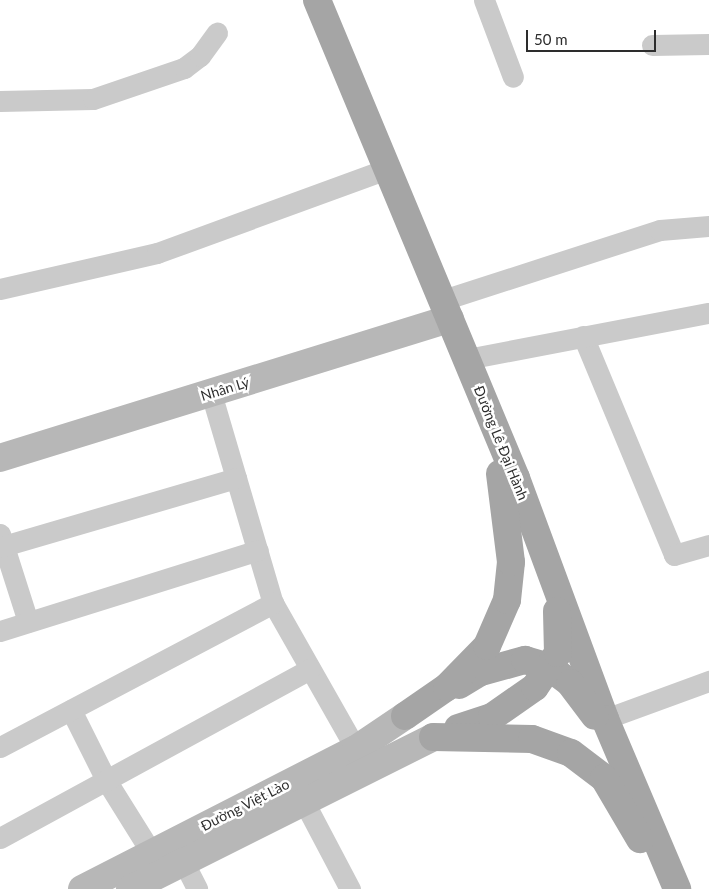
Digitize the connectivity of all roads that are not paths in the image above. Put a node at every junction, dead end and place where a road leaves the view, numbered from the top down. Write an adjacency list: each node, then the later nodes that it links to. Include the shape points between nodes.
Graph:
1 (317, 0): 8 (main road, Đường Lê Đại Hành)
2 (484, 0): 6 (street)
3 (217, 33): 7 (street, via 191,64 140,84 72,102)
4 (709, 44): 5 (street)
5 (652, 45)
6 (513, 78)
7 (0, 101)
8 (387, 169): 10 (street, via 157,253); 11 (main road, Đường Lê Đại Hành)
9 (709, 226): 11 (street, via 660,230)
10 (0, 289)
11 (447, 310): 14 (main road, Đường Lê Đại Hành); 15 (main road, Nhân Lý)
12 (709, 313): 13 (street)
13 (583, 336): 14 (street); 20 (street, via 674,555)
14 (467, 359): 16 (main road, Đường Lê Đại Hành)
15 (211, 393): 17 (main road, Nhân Lý); 18 (street)
16 (482, 395): 22 (main road, Đường Lê Đại Hành); 30 (main road, via 506,499 511,562 507,600 488,646 447,687)
17 (0, 458)
18 (236, 478): 19 (street); 21 (street)
19 (1, 542): 24 (street)
20 (709, 545)
21 (258, 550): 23 (street); 24 (street)
22 (548, 567): 26 (main road, via 560,624 558,653); 31 (main road, Đường Lê Đại Hành)
23 (273, 603): 27 (street); 29 (street)
24 (28, 622): 25 (street)
25 (0, 631)
26 (548, 667): 30 (main road, via 525,660 482,672); 32 (main road, via 535,687 492,717); 35 (main road, via 570,682 593,713)
27 (310, 669): 34 (street); 36 (street)
28 (709, 681): 31 (street)
29 (71, 710): 33 (street); 36 (street)
30 (405, 716): 34 (main road, Đường Việt Lào)
31 (605, 719): 35 (main road, Đường Lê Đại Hành)
32 (432, 737): 37 (main road, Đường Việt Lào); 45 (main road, via 532,739 571,753 604,778)
33 (0, 747)
34 (356, 749): 39 (main road, Đường Việt Lào)
35 (630, 778): 46 (main road, Đường Lê Đại Hành)
36 (106, 780): 38 (street); 39 (street)
37 (302, 798): 40 (main road, Đường Việt Lào); 44 (street)
38 (0, 838)
39 (151, 852): 41 (main road, Đường Việt Lào)
40 (183, 861): 42 (main road, Đường Việt Lào); 43 (street)
41 (82, 889)
42 (130, 889)
43 (198, 889)
44 (350, 889)
45 (668, 889)
46 (677, 889)

